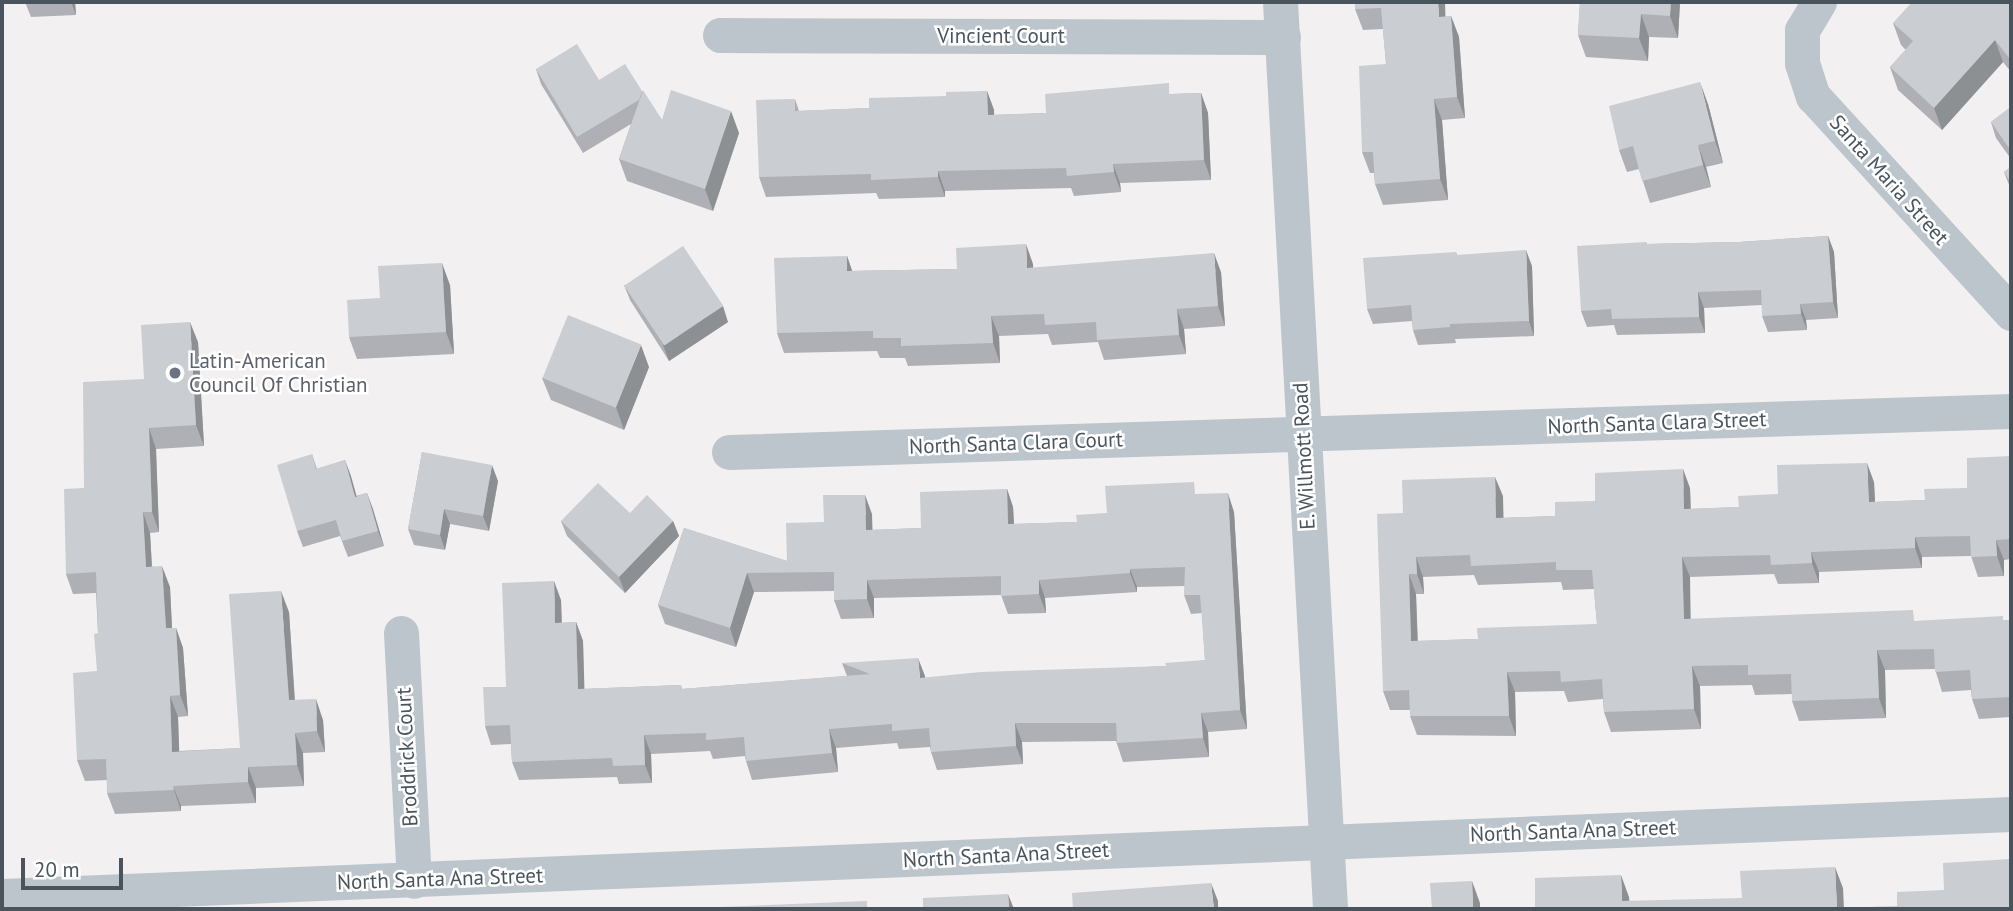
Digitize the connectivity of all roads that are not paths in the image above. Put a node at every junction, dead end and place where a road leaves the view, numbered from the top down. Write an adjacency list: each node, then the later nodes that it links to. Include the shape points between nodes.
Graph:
1 (1280, 2): 4 (street, E. Willmott Road)
2 (1810, 16): 5 (street, Santa Maria Street, via 1802,63 1813,96)
3 (720, 35): 4 (street, Vincient Court)
4 (1283, 37): 7 (street, E. Willmott Road)
5 (2011, 313)
6 (2011, 411): 7 (street, North Santa Clara Street)
7 (1303, 435): 8 (street, North Santa Clara Court); 11 (street, E. Willmott Road)
8 (729, 452)
9 (401, 633): 12 (street, Broddrick Court)
10 (2011, 814): 11 (street, North Santa Ana Street)
11 (1326, 841): 12 (street, North Santa Ana Street); 14 (street, E. Willmott Road)
12 (414, 881): 13 (street, North Santa Ana Street)
13 (2, 895)
14 (1330, 909)

